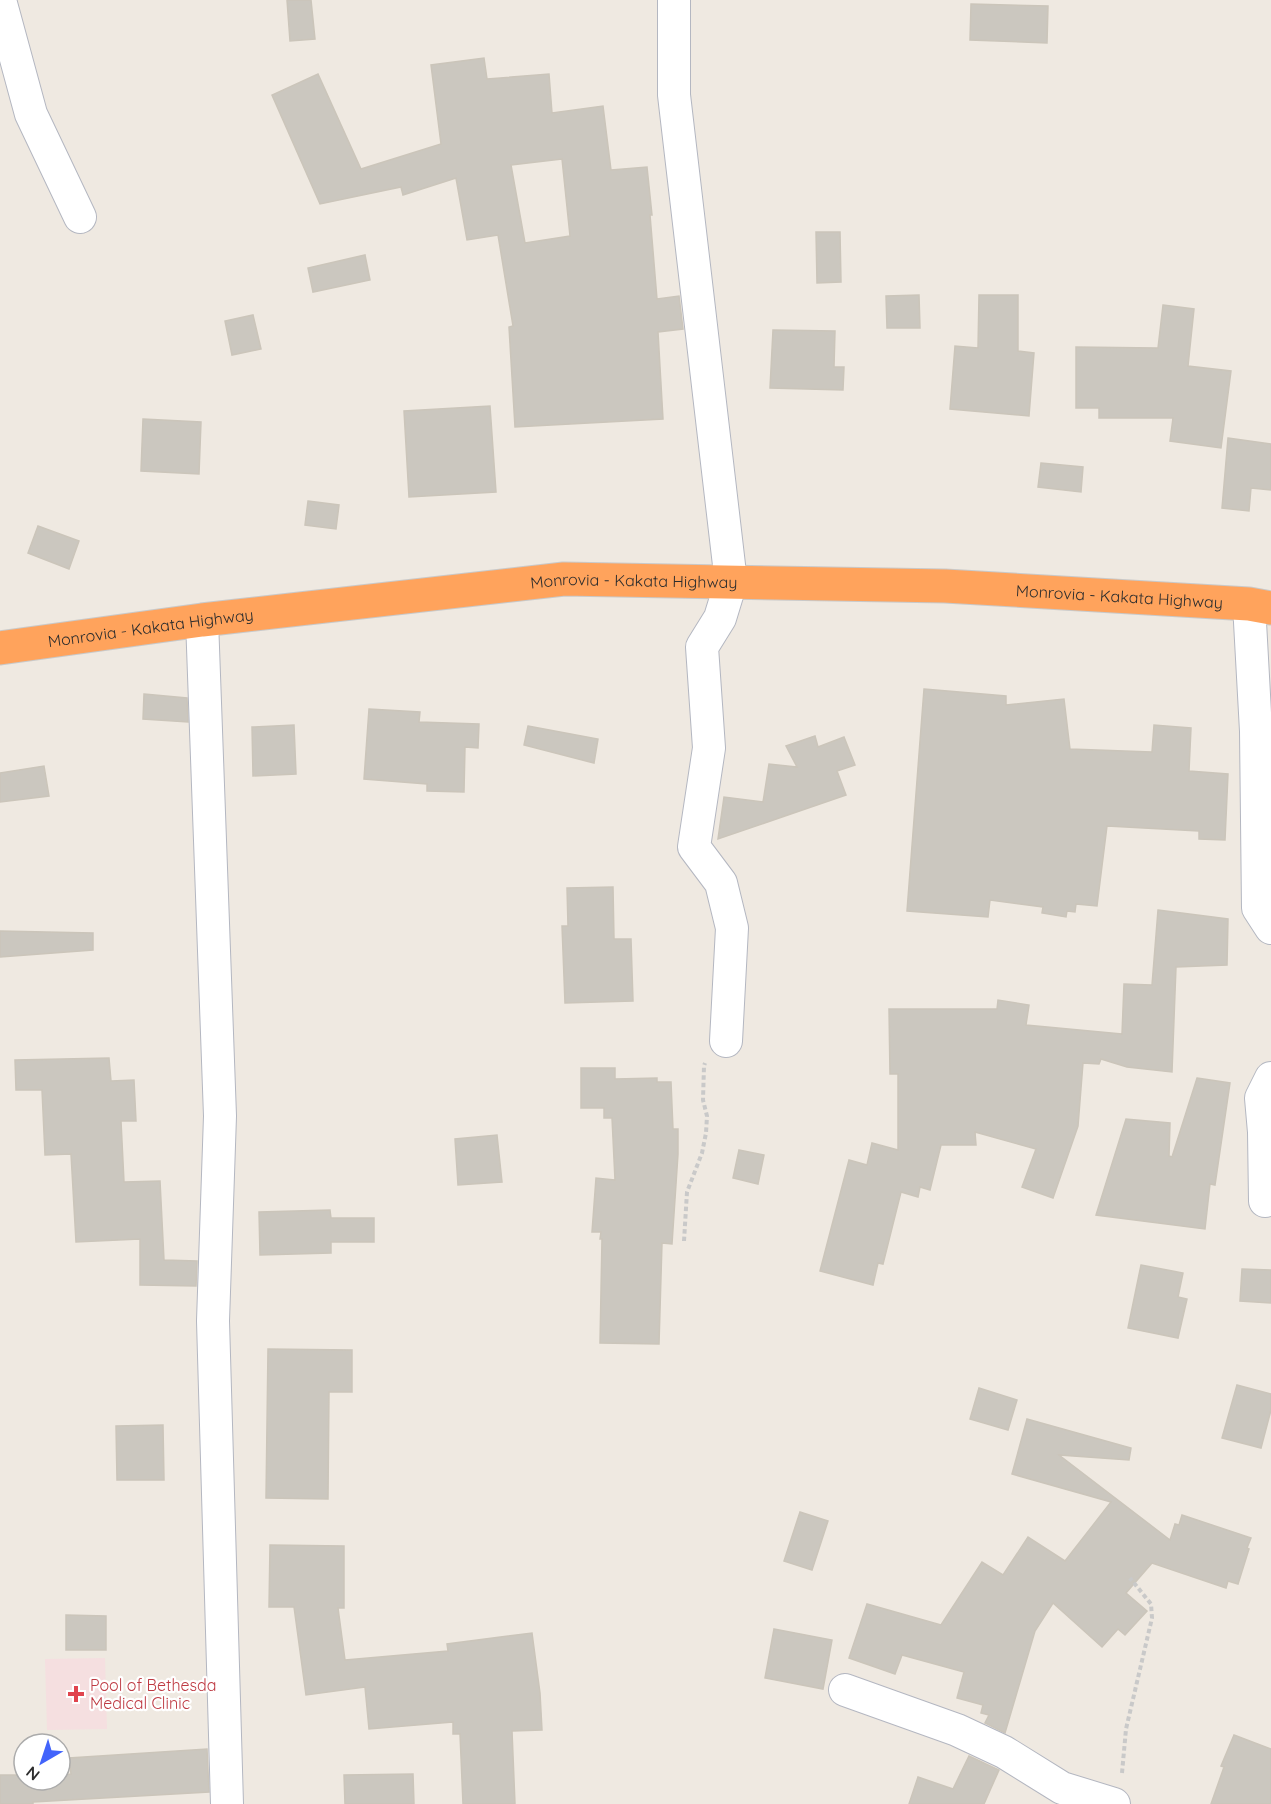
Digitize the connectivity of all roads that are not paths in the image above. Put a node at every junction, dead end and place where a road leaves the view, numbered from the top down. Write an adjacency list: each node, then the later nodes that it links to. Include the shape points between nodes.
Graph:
1 (0, 0): 3 (street, via 31,114)
2 (674, 0): 4 (street, via 674,95)
3 (80, 217)
4 (731, 582): 5 (highway, Monrovia - Kakata Highway, via 945,586); 6 (highway, Monrovia - Kakata Highway, via 564,579); 9 (street, via 720,618 702,647 709,748 694,847 721,883 732,928)
5 (1260, 606): 8 (street, via 1256,731 1258,908)
6 (201, 620): 7 (highway, Monrovia - Kakata Highway); 14 (street, via 220,1116 213,1321)
7 (0, 648)
8 (1271, 928)
9 (726, 1041)
10 (1271, 1078): 11 (street, via 1261,1098)
11 (1265, 1201)
12 (845, 1690): 13 (street, via 957,1730 1004,1752 1062,1788)
13 (1118, 1793)
14 (227, 1804)

